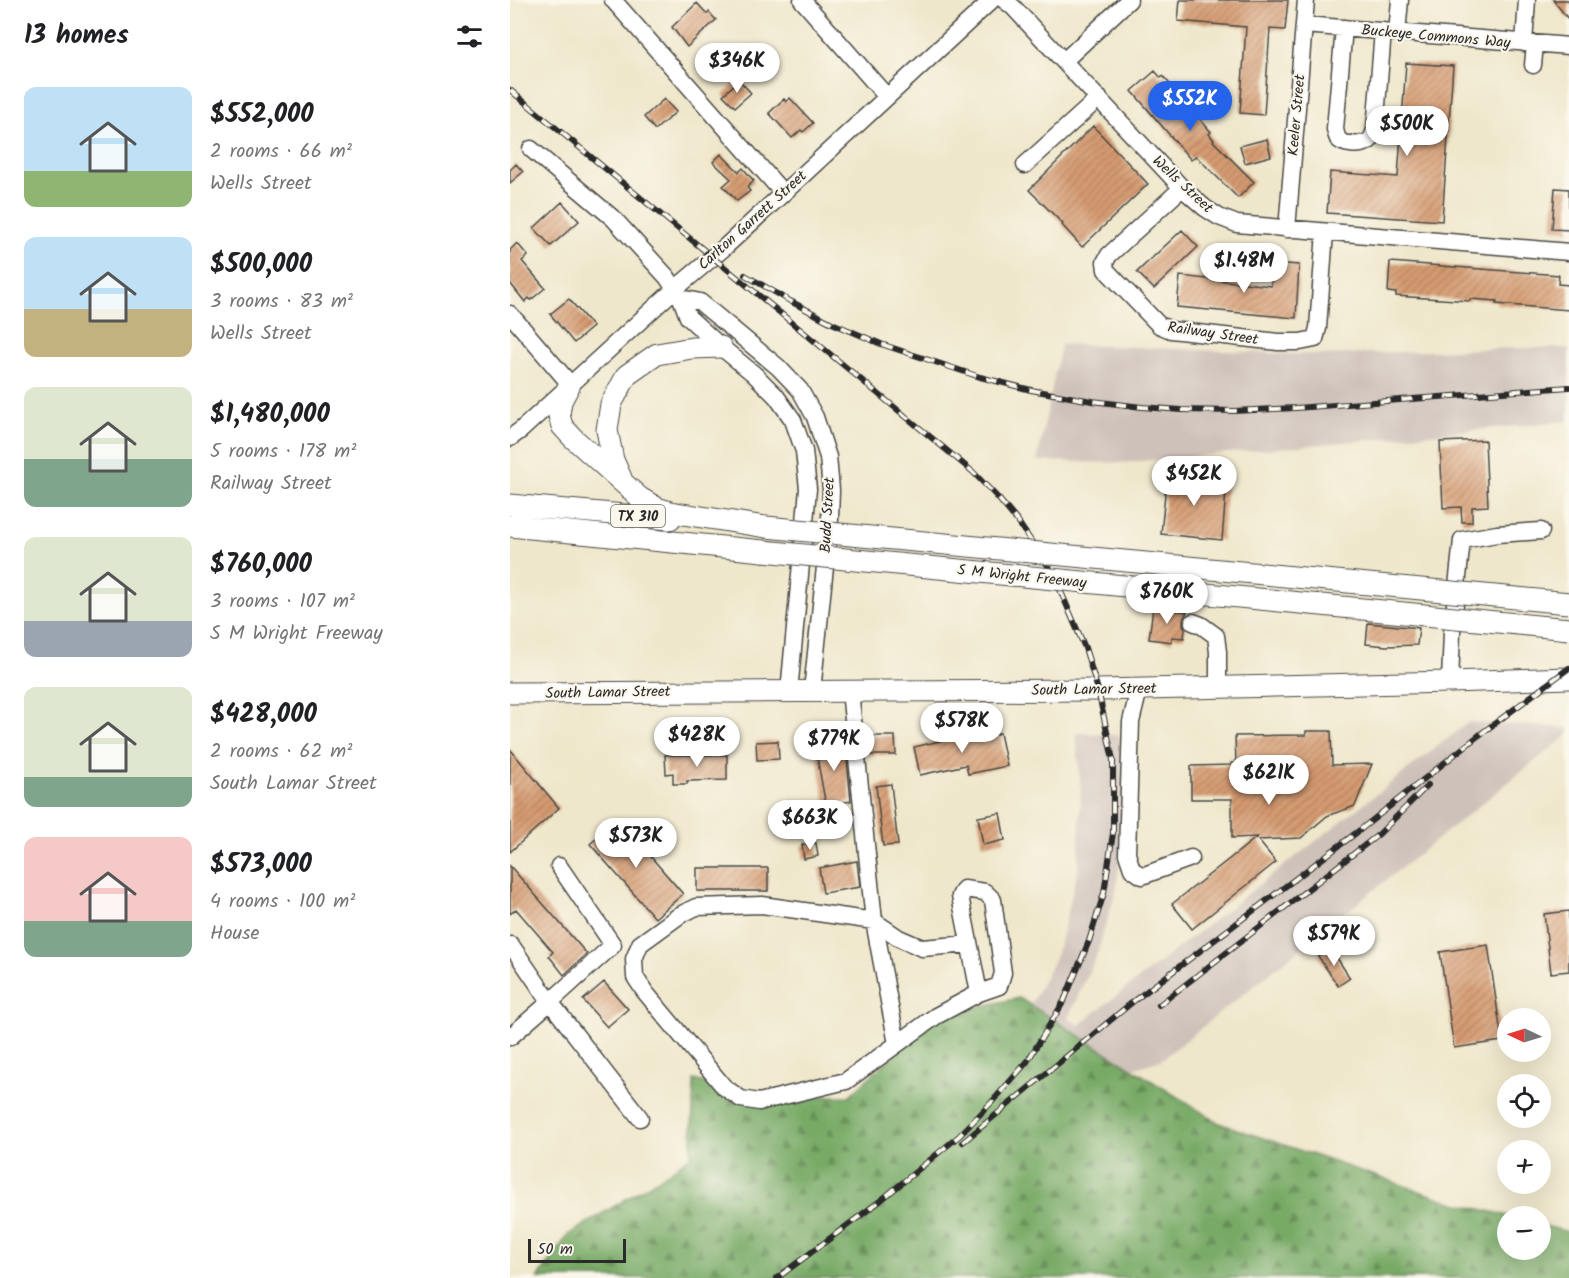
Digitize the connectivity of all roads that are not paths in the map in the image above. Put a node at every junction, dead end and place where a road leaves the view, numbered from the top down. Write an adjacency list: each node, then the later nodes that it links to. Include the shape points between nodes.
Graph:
1 (613, 0): 21 (street)
2 (802, 0): 16 (street)
3 (992, 0): 16 (street, Carlton Garrett Street)
4 (1004, 0): 14 (street, Wells Street)
5 (1129, 0): 14 (street)
6 (1306, 0): 9 (street, Keeler Street)
7 (1400, 0): 11 (street)
8 (1527, 0): 12 (street)
9 (1304, 25): 10 (street, Buckeye Commons Way); 22 (street, Keeler Street)
10 (1344, 28): 11 (street, Buckeye Commons Way); 11 (street, via 1335,129 1340,141 1352,143 1367,142 1373,137)
11 (1390, 32): 12 (street, Buckeye Commons Way)
12 (1529, 43): 13 (street, Buckeye Commons Way); 15 (street)
13 (1569, 46)
14 (1064, 60): 17 (street, Wells Street)
15 (1533, 65)
16 (887, 98): 21 (street, Carlton Garrett Street)
17 (1099, 98): 19 (street); 20 (street, Wells Street)
18 (531, 149): 25 (street, Budd Street, via 614,219)
19 (1025, 165)
20 (1182, 188): 22 (street, Wells Street, via 1219,217 1237,224); 23 (street, Railway Street, via 1105,262 1106,270 1159,325 1171,330 1278,342 1315,339)
21 (783, 193): 25 (street, Carlton Garrett Street)
22 (1287, 229): 23 (street, Wells Street)
23 (1325, 232): 24 (street, Wells Street)
24 (1569, 252)
25 (678, 293): 27 (street, Budd Street, via 688,317); 28 (street, Carlton Garrett Street); 42 (street, Budd Street, via 700,302 778,367 800,390 815,417 828,457 831,490)
26 (510, 314): 28 (street)
27 (721, 347): 30 (main road, via 657,354 627,375 611,404 607,430 613,460); 44 (street, Budd Street, via 776,396 793,420 804,452 808,489)
28 (570, 384): 29 (street, Carlton Garrett Street); 30 (main road, via 561,401 562,426)
29 (510, 438)
30 (624, 484): 33 (main road, via 640,498 670,512)
31 (510, 505): 33 (main road, S M Wright Freeway / TX 310)
32 (510, 526): 37 (main road, S M Wright Freeway / TX 310, bridge)
33 (766, 527): 35 (main road, S M Wright Freeway / TX 310, bridge)
34 (1541, 531): 39 (street, via 1462,540)
35 (1569, 603)
36 (1193, 622): 40 (street, via 1216,636)
37 (1569, 629)
38 (1569, 678): 39 (main road, South Lamar Street)
39 (1450, 682): 40 (main road, South Lamar Street)
40 (1218, 687): 41 (main road, South Lamar Street)
41 (1139, 689): 43 (main road, South Lamar Street); 46 (street, via 1131,722 1127,854 1132,869 1142,876)
42 (812, 691): 43 (main road, South Lamar Street); 44 (main road, South Lamar Street)
43 (850, 691): 48 (street)
44 (789, 692): 45 (main road, South Lamar Street)
45 (510, 693)
46 (1191, 858)
47 (559, 866): 52 (street, via 613,945)
48 (874, 921): 50 (street, via 922,948); 54 (street); 54 (street, via 762,905 696,906 640,944 634,959 635,977 724,1087 741,1100 759,1102 846,1081)
49 (510, 944): 52 (street)
50 (969, 944): 51 (street); 51 (street, via 960,896 964,890 986,892 993,900 1003,973 999,986)
51 (979, 993): 54 (street, via 936,1016)
52 (550, 1002): 53 (street); 55 (street)
53 (510, 1036)
54 (897, 1044)
55 (640, 1118)

